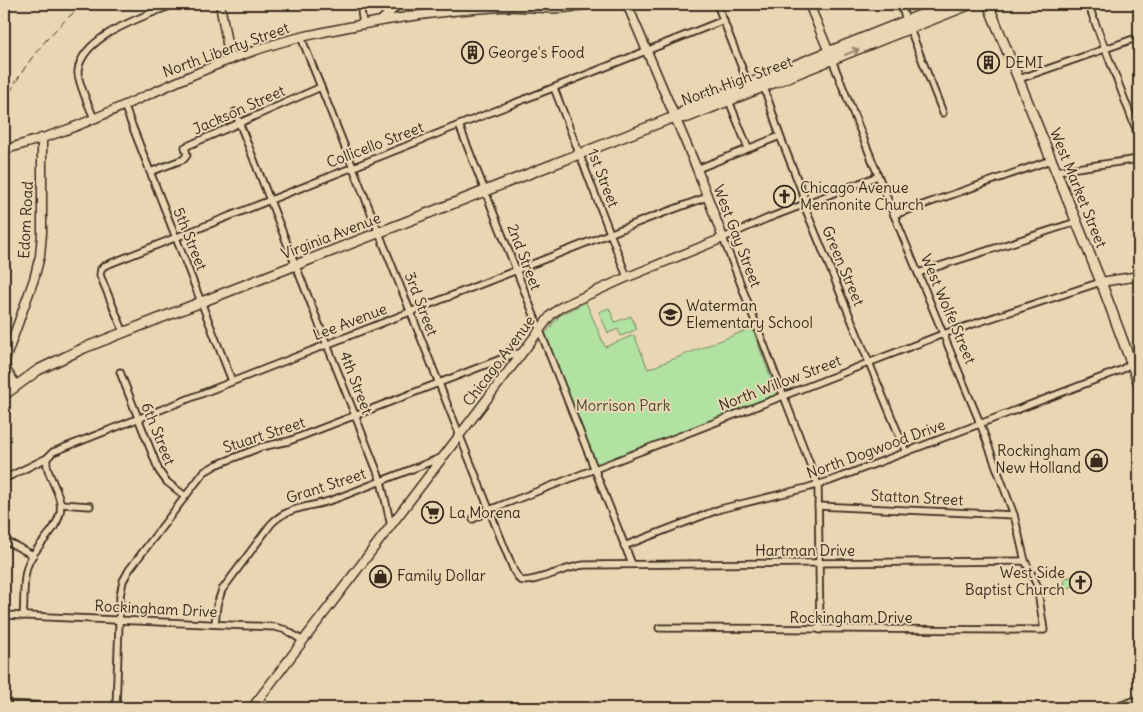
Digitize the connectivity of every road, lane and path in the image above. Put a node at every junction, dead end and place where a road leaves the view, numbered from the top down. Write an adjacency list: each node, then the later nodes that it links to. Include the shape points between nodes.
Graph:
1 (174, 4): 33 (street, via 114,28 82,58 77,73)
2 (220, 4): 23 (street)
3 (360, 4): 16 (street)
4 (398, 4): 15 (street)
5 (586, 4): 15 (street, North Liberty Street, via 561,9 509,6 415,14)
6 (627, 4): 21 (street, West Gay Street)
7 (717, 4): 14 (street)
8 (809, 4): 22 (street, West Wolfe Street)
9 (900, 4): 17 (street)
10 (948, 4): 17 (main road, North High Street)
11 (971, 4): 17 (main road, North High Street)
12 (988, 4): 24 (main road, West Market Street)
13 (1088, 4): 20 (street)
14 (724, 20): 21 (street, Collicello Street); 28 (street)
15 (382, 21): 16 (street, North Liberty Street)
16 (363, 24): 18 (street, North Liberty Street)
17 (909, 24): 22 (main road, North High Street); 32 (street)
18 (301, 37): 23 (street, North Liberty Street); 25 (street, 3rd Street)
19 (1139, 37): 20 (street)
20 (1105, 49): 24 (street); 38 (street)
21 (648, 51): 27 (street, Collicello Street); 34 (street, West Gay Street)
22 (830, 56): 26 (main road, North High Street); 28 (main road, North High Street); 49 (street, West Wolfe Street)
23 (230, 60): 30 (street, North Liberty Street)
24 (1019, 79): 44 (main road, West Market Street)
25 (321, 87): 35 (street, Jackson Street); 45 (street, 3rd Street)
26 (764, 87): 28 (main road, North High Street); 37 (street, Green Street)
27 (554, 88): 36 (street, Collicello Street); 42 (street, 1st Street)
28 (750, 88): 29 (main road, North High Street); 34 (main road, North High Street, via 688,108)
29 (729, 101): 34 (main road, North High Street, via 688,117); 40 (street)
30 (124, 105): 33 (street, North Liberty Street); 48 (street, 5th Street)
31 (235, 112): 35 (street, 4th Street)
32 (943, 113)
33 (94, 118): 39 (street, North Liberty Street)
34 (675, 118): 42 (main road, Virginia Avenue); 46 (street, West Gay Street)
35 (239, 124): 48 (street, Jackson Street, via 185,147 183,160); 52 (street, 4th Street)
36 (459, 125): 45 (street, Collicello Street); 50 (street, 2nd Street)
37 (780, 136): 40 (street); 53 (street, Green Street)
38 (1139, 137)
39 (42, 138): 41 (street, North Liberty Street); 79 (street, Edom Road, via 40,256 4,360 6,370)
40 (748, 148): 46 (street)
41 (4, 150)
42 (580, 154): 50 (main road, Virginia Avenue); 57 (street, 1st Street)
43 (1139, 159): 47 (street)
44 (1051, 160): 47 (main road, West Market Street); 54 (street)
45 (354, 166): 52 (street, Collicello Street); 56 (street, 3rd Street)
46 (697, 169): 51 (street, West Gay Street)
47 (1056, 171): 55 (main road, West Market Street)
48 (150, 172): 58 (street, 5th Street)
49 (878, 176): 53 (street, Chicago Avenue); 54 (street, West Wolfe Street)
50 (485, 191): 56 (main road, Virginia Avenue); 61 (street, 2nd Street)
51 (707, 197): 57 (street, Lee Avenue); 59 (street, West Gay Street)
52 (270, 199): 58 (street, Collicello Street); 60 (street, 4th Street)
53 (805, 204): 59 (street, Chicago Avenue); 73 (street, Green Street)
54 (894, 216): 62 (street, West Wolfe Street)
55 (1076, 222): 62 (street); 65 (main road, West Market Street)
56 (380, 232): 60 (main road, Virginia Avenue); 67 (street, 3rd Street)
57 (611, 233): 61 (street, Lee Avenue); 64 (street, 1st Street)
58 (176, 237): 66 (street, 5th Street); 69 (street, Collicello Street, via 101,269 100,275)
59 (723, 238): 64 (street, Chicago Avenue); 81 (street, West Gay Street)
60 (296, 265): 66 (main road, Virginia Avenue); 71 (street, 4th Street)
61 (516, 270): 67 (street, Lee Avenue); 68 (street, 2nd Street)
62 (918, 274): 70 (street, West Wolfe Street)
63 (1139, 276): 65 (street)
64 (628, 277): 68 (street, Chicago Avenue, via 559,308)
65 (1101, 282): 70 (street, North Willow Street); 74 (main road, West Market Street)
66 (201, 302): 69 (main road, Virginia Avenue); 76 (street, 5th Street)
67 (411, 311): 71 (street, Lee Avenue); 77 (street, 3rd Street)
68 (539, 331): 72 (street, Chicago Avenue); 89 (street, 2nd Street)
69 (124, 333): 79 (main road, Virginia Avenue, via 57,360)
70 (943, 334): 73 (street, North Willow Street); 84 (street, West Wolfe Street)
71 (327, 344): 76 (street, Lee Avenue); 82 (street, 4th Street)
72 (523, 352): 77 (street, Stuart Street); 85 (street, Chicago Avenue)
73 (869, 361): 81 (street, North Willow Street); 86 (street, Green Street)
74 (1135, 361): 78 (main road, West Market Street); 84 (street, North Dogwood Drive, via 1121,370)
75 (120, 372): 83 (street, 6th Street)
76 (232, 381): 83 (street, Lee Avenue)
77 (439, 383): 82 (street, Stuart Street); 85 (street, 3rd Street)
78 (1139, 384)
79 (16, 385): 80 (main road, Virginia Avenue)
80 (4, 395)
81 (784, 395): 89 (street, North Willow Street); 92 (street, West Gay Street)
82 (355, 416): 91 (street, 4th Street); 93 (street, Stuart Street, via 289,442 264,445 216,464 201,475)
83 (138, 418): 88 (street, Lee Avenue, via 53,452); 93 (street, 6th Street, via 159,471)
84 (980, 423): 86 (street, North Dogwood Drive); 98 (street, West Wolfe Street)
85 (460, 436): 87 (street, Chicago Avenue); 97 (street, 3rd Street)
86 (906, 452): 92 (street, North Dogwood Drive)
87 (444, 456): 91 (street, Grant Street); 100 (street, Chicago Avenue)
88 (47, 458): 90 (street, Lee Avenue); 94 (street)
89 (595, 469): 97 (street, North Willow Street); 102 (street, 2nd Street)
90 (6, 478)
91 (381, 481): 100 (street, 4th Street); 111 (street, Grant Street, via 331,501 293,509 278,517 222,590)
92 (818, 485): 96 (street, West Gay Street); 102 (street, North Dogwood Drive, via 720,509)
93 (185, 496): 110 (street, Stuart Street, via 125,576)
94 (61, 504): 95 (street); 103 (street, via 58,521)
95 (90, 506)
96 (818, 506): 98 (street, Statton Street); 105 (street, West Gay Street)
97 (489, 510): 99 (street, North Willow Street); 107 (street, 3rd Street, via 518,579 527,582)
98 (1014, 515): 104 (street, West Wolfe Street)
99 (473, 519)
100 (391, 526): 115 (street, Chicago Avenue)
101 (4, 540): 103 (street)
102 (624, 546): 106 (street, 2nd Street)
103 (33, 554): 109 (street, via 25,576)
104 (1025, 561): 105 (street, Hartman Drive); 114 (street, West Wolfe Street, via 1037,585)
105 (819, 563): 106 (street, Hartman Drive); 113 (street, West Gay Street)
106 (632, 564): 107 (street, Hartman Drive)
107 (584, 565)
108 (4, 615): 109 (street, Rockingham Drive)
109 (24, 616): 110 (street, Rockingham Drive)
110 (120, 620): 111 (street, Rockingham Drive); 119 (street, Stuart Street)
111 (215, 624): 115 (street, Rockingham Drive, via 279,627)
112 (658, 628): 113 (street, Rockingham Drive)
113 (820, 630): 114 (street, Rockingham Drive)
114 (1044, 630)
115 (303, 641): 120 (street, Chicago Avenue)
116 (1139, 700): 121 (street)
117 (4, 704): 118 (street)
118 (99, 708)
119 (116, 708)
120 (252, 708)
121 (1117, 708)

